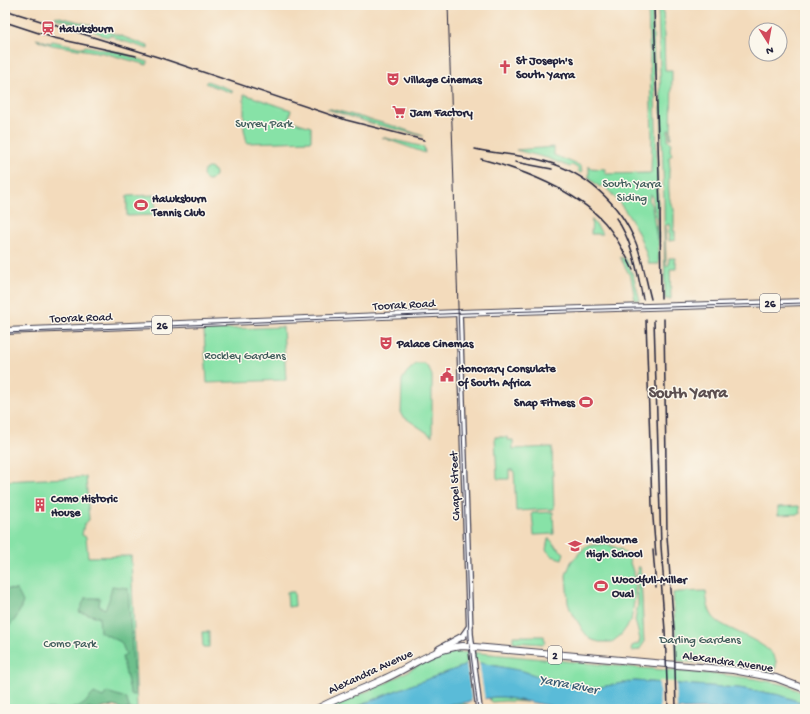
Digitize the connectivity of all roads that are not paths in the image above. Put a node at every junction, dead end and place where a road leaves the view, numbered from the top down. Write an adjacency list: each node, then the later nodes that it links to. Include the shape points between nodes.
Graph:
1 (805, 302): 2 (main road, Toorak Road / 26)
2 (459, 313): 3 (main road, Toorak Road / 26); 4 (main road, Chapel Street)
3 (5, 332)
4 (470, 625): 5 (main road, Chapel Street); 6 (main road, Alexandra Avenue, via 462,637)
5 (471, 647): 6 (main road, Alexandra Avenue / 2, via 449,648); 7 (main road, Alexandra Avenue / 2, via 733,670 776,678); 9 (main road, Chapel Street)
6 (432, 653): 8 (main road, Alexandra Avenue / 2, via 383,680)
7 (805, 689)
8 (316, 709)
9 (479, 709)

